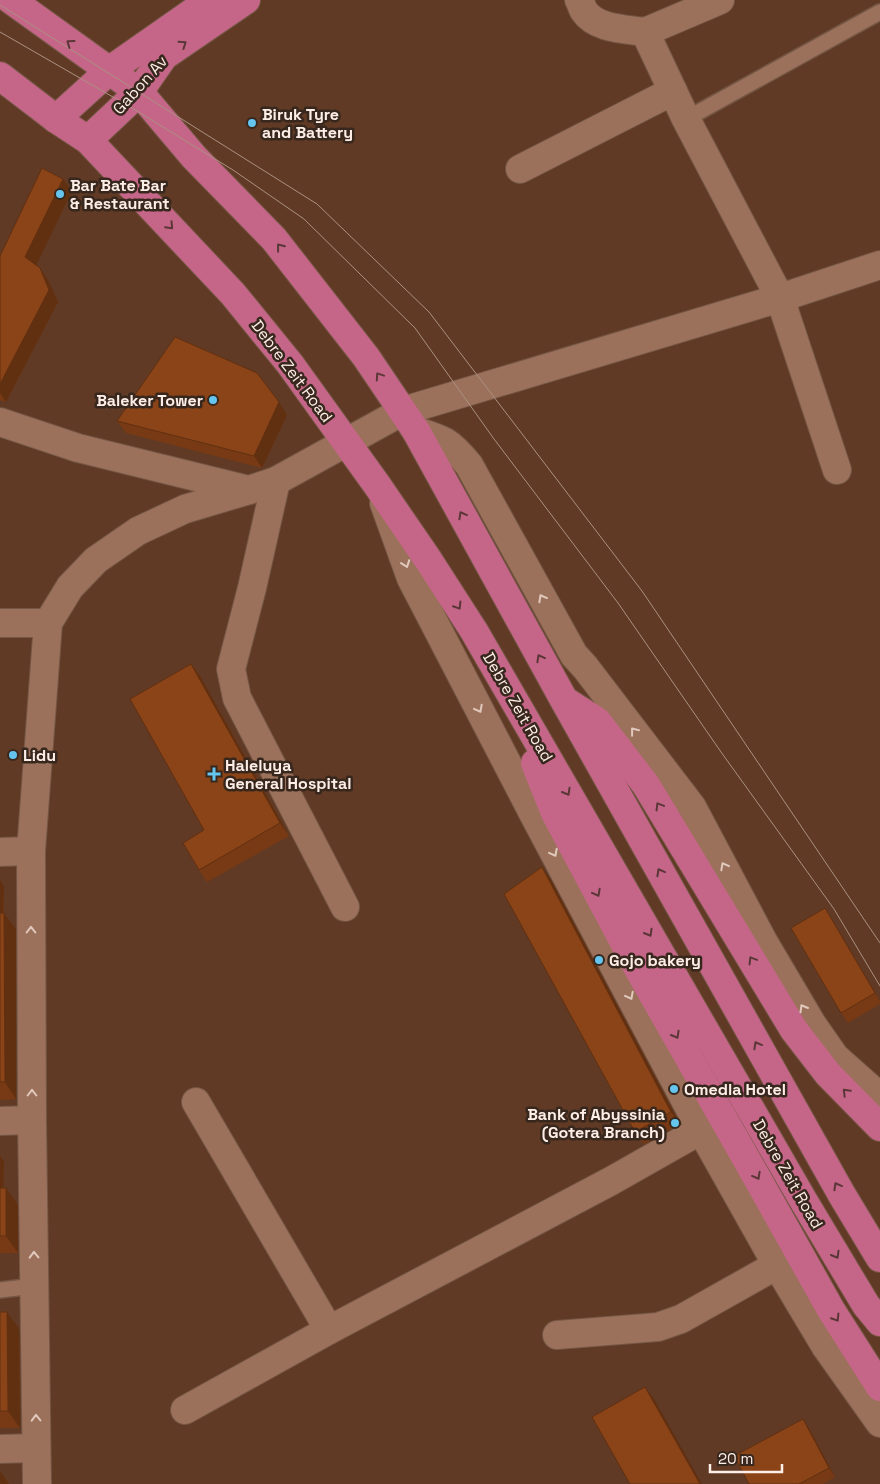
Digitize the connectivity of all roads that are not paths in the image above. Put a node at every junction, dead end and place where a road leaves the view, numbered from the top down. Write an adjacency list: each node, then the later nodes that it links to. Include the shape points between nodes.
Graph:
1 (11, 0): 8 (main road, one-way to 1)
2 (210, 0): 8 (main road, Gabon Av)
3 (246, 0): 11 (main road, Gabon Av, one-way to 3, via 164,56)
4 (579, 0): 7 (street, via 584,11 595,21)
5 (720, 0): 7 (street)
6 (880, 12): 13 (lane)
7 (645, 32): 10 (street)
8 (110, 70): 11 (main road); 12 (main road, Gabon Av)
9 (0, 76): 12 (main road, Debre Zeit Road)
10 (673, 91): 13 (street); 15 (street)
11 (139, 92): 14 (main road, Gabon Av); 18 (main road, one-way to 11, via 366,357 274,239 194,156)
12 (56, 119): 14 (main road, Debre Zeit Road)
13 (686, 119): 17 (street)
14 (88, 140): 20 (main road, Debre Zeit Road, one-way to 20, via 233,294 290,364)
15 (520, 169)
16 (880, 265): 17 (street)
17 (780, 298): 18 (street); 21 (street)
18 (409, 421): 20 (street); 27 (main road, one-way to 18); 32 (street, one-way to 18, via 835,1056 812,1024 692,807 574,656 469,465 442,439)
19 (0, 422): 24 (street, via 78,448)
20 (347, 443): 22 (street); 23 (main road, Debre Zeit Road)
21 (838, 470)
22 (276, 481): 24 (street); 31 (street, via 231,669 236,698)
23 (377, 485): 28 (main road, Debre Zeit Road, one-way to 28); 37 (street, one-way to 37, via 411,578)
24 (249, 490): 26 (street, via 185,508 138,531 96,560 70,587)
25 (0, 623): 26 (street)
26 (48, 623): 29 (street)
27 (564, 700): 36 (main road, one-way to 27, via 828,1074 794,1030 646,785 597,721); 38 (main road, one-way to 27, via 842,1196)
28 (517, 704): 42 (main road, Debre Zeit Road, one-way to 42, via 813,1217); 45 (main road, one-way to 45, via 533,758 555,813 636,966 831,1310)
29 (31, 851): 30 (street); 34 (street, one-way to 29)
30 (0, 852)
31 (345, 907)
32 (880, 1097)
33 (196, 1102): 43 (street)
34 (32, 1120): 35 (street); 40 (street, one-way to 34)
35 (0, 1121)
36 (880, 1127)
37 (701, 1130): 39 (street); 43 (street)
38 (880, 1258)
39 (777, 1264): 44 (street, via 681,1319 658,1327); 47 (street, via 826,1347)
40 (34, 1286): 41 (lane); 48 (street, one-way to 40)
41 (0, 1290)
42 (880, 1322)
43 (328, 1330): 46 (street)
44 (556, 1335)
45 (880, 1387)
46 (185, 1410)
47 (880, 1423)
48 (36, 1448): 49 (street); 50 (street)
49 (0, 1449)
50 (37, 1484)

